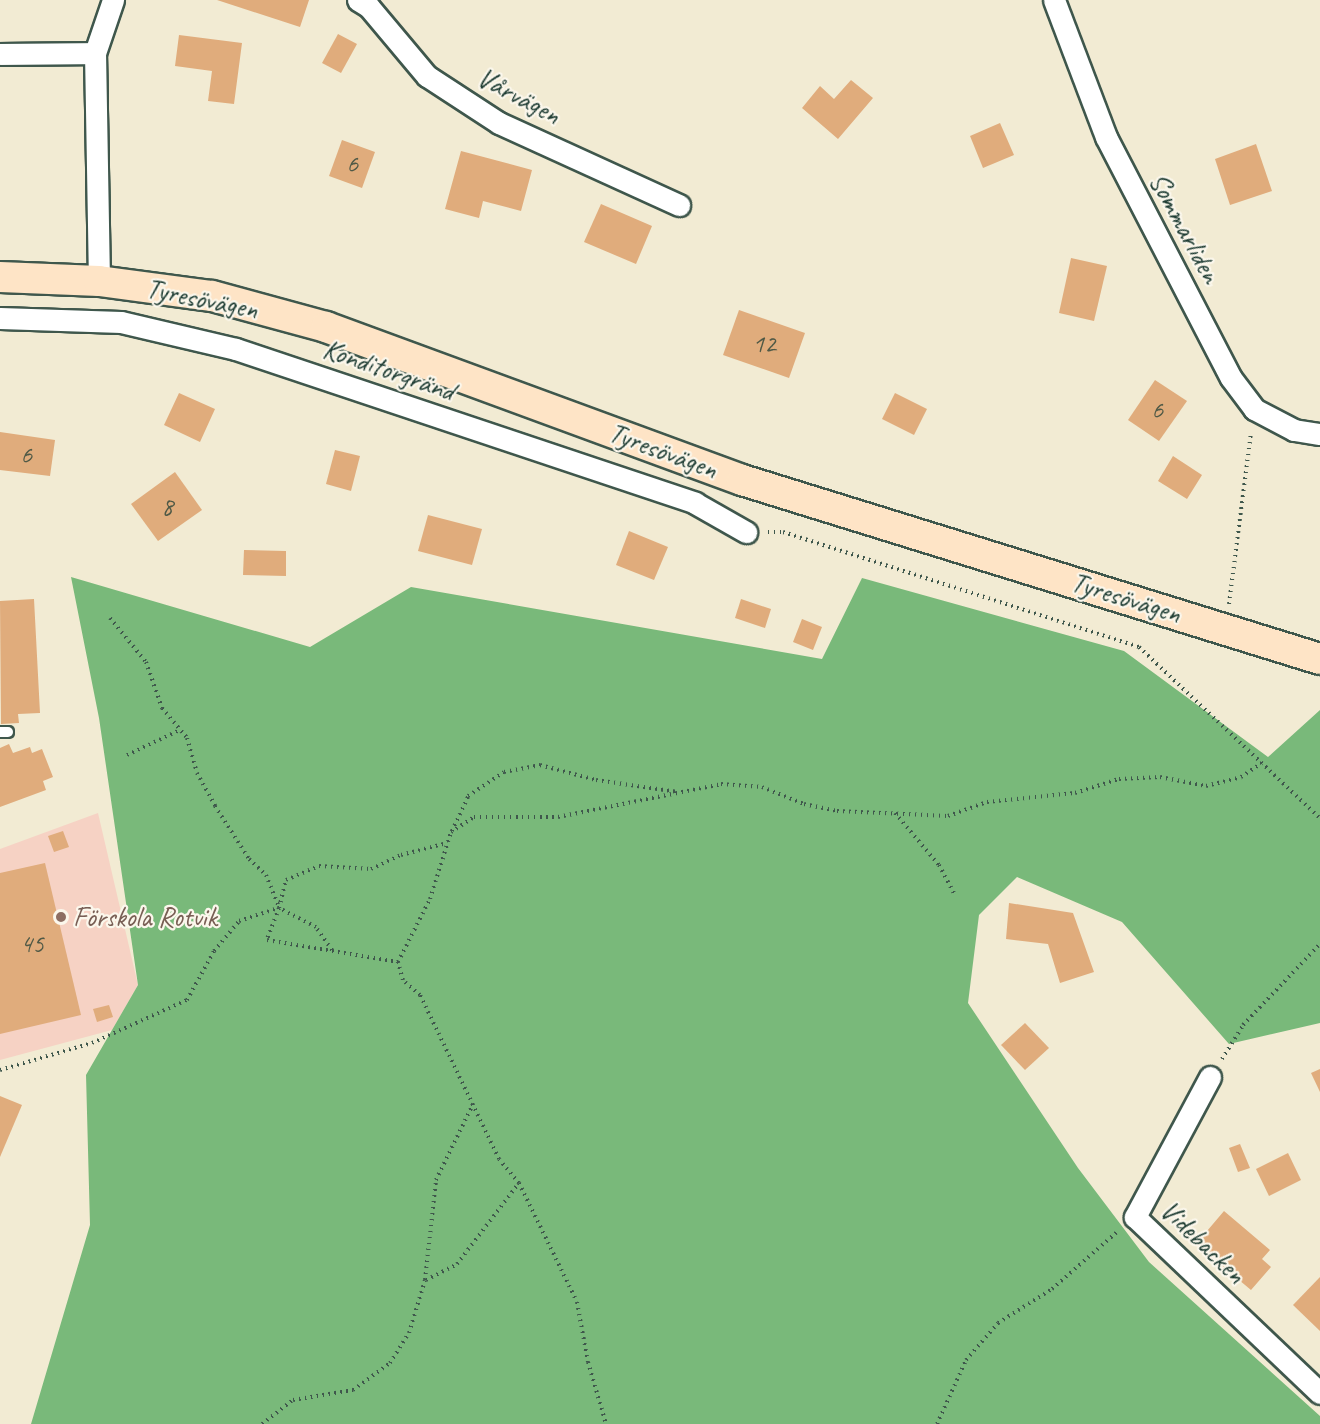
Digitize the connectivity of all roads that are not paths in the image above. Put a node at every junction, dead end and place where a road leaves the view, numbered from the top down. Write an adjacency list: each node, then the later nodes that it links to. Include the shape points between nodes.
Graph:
1 (113, 0): 4 (street)
2 (358, 0): 6 (street, Vårvägen, via 369,7 427,76 499,123)
3 (1054, 0): 10 (street, Sommarliden, via 1106,137 1232,378 1254,409 1294,430)
4 (95, 53): 5 (street); 8 (street)
5 (0, 54)
6 (679, 205)
7 (0, 277): 8 (main road, Tyresövägen)
8 (99, 281): 12 (main road, Tyresövägen, via 212,296 326,327 742,480)
9 (0, 318): 11 (street, Konditorgränd, via 121,322 236,349 695,503)
10 (1320, 434)
11 (746, 532)
12 (1320, 659)
13 (1210, 1077): 14 (street, Videbacken, via 1135,1217)
14 (1320, 1393)

